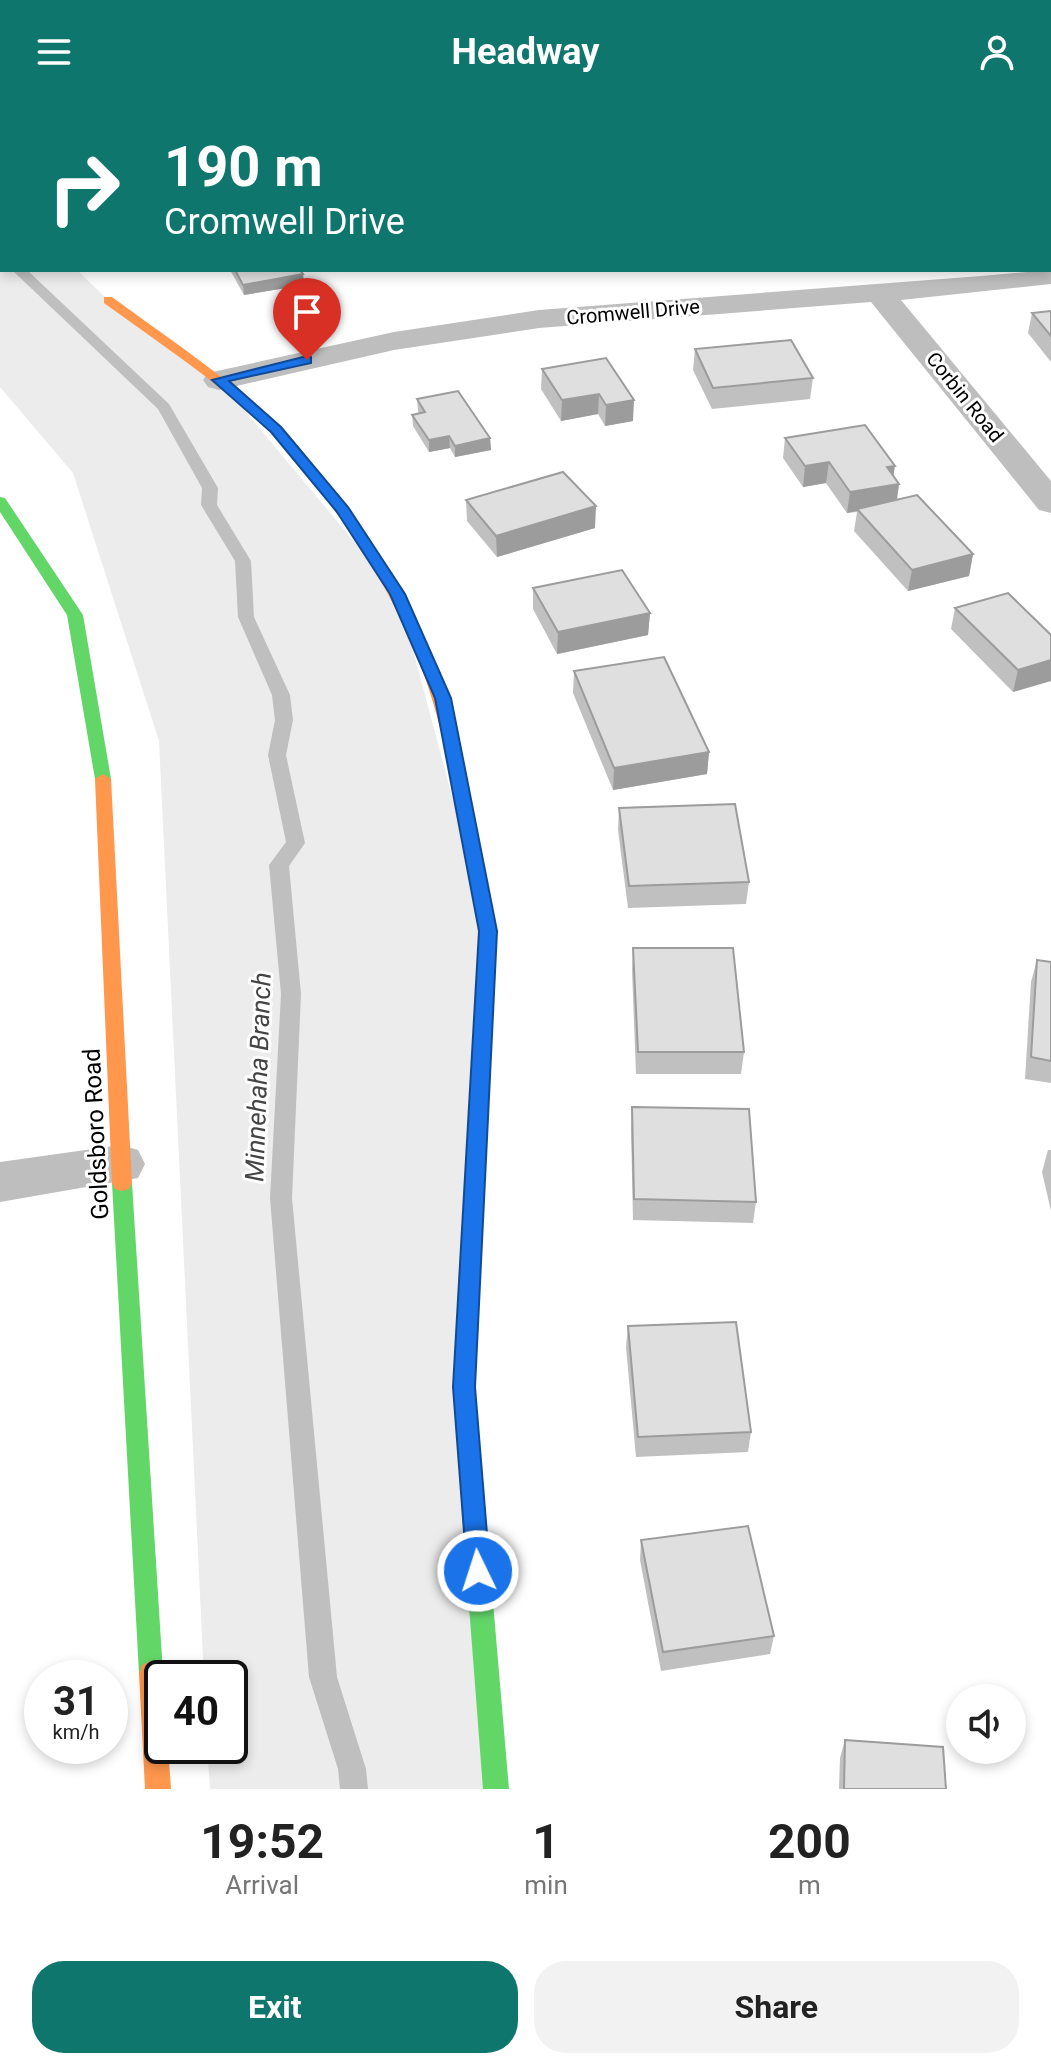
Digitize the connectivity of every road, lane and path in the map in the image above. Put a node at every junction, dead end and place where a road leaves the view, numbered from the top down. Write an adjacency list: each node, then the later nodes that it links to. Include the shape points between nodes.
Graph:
1 (1051, 275): 2 (street, Cromwell Drive)
2 (878, 292): 4 (street, Cromwell Drive, via 539,319 394,341); 6 (street, Corbin Road)
3 (108, 300): 4 (street)
4 (219, 380): 10 (street, via 276,430 343,510 398,594 443,698 488,931 464,1387)
5 (0, 501): 7 (street, Goldsboro Road, via 75,615 105,793)
6 (1051, 503)
7 (121, 1164): 8 (street); 9 (street, Goldsboro Road)
8 (0, 1182)
9 (158, 1789)
10 (496, 1789)

